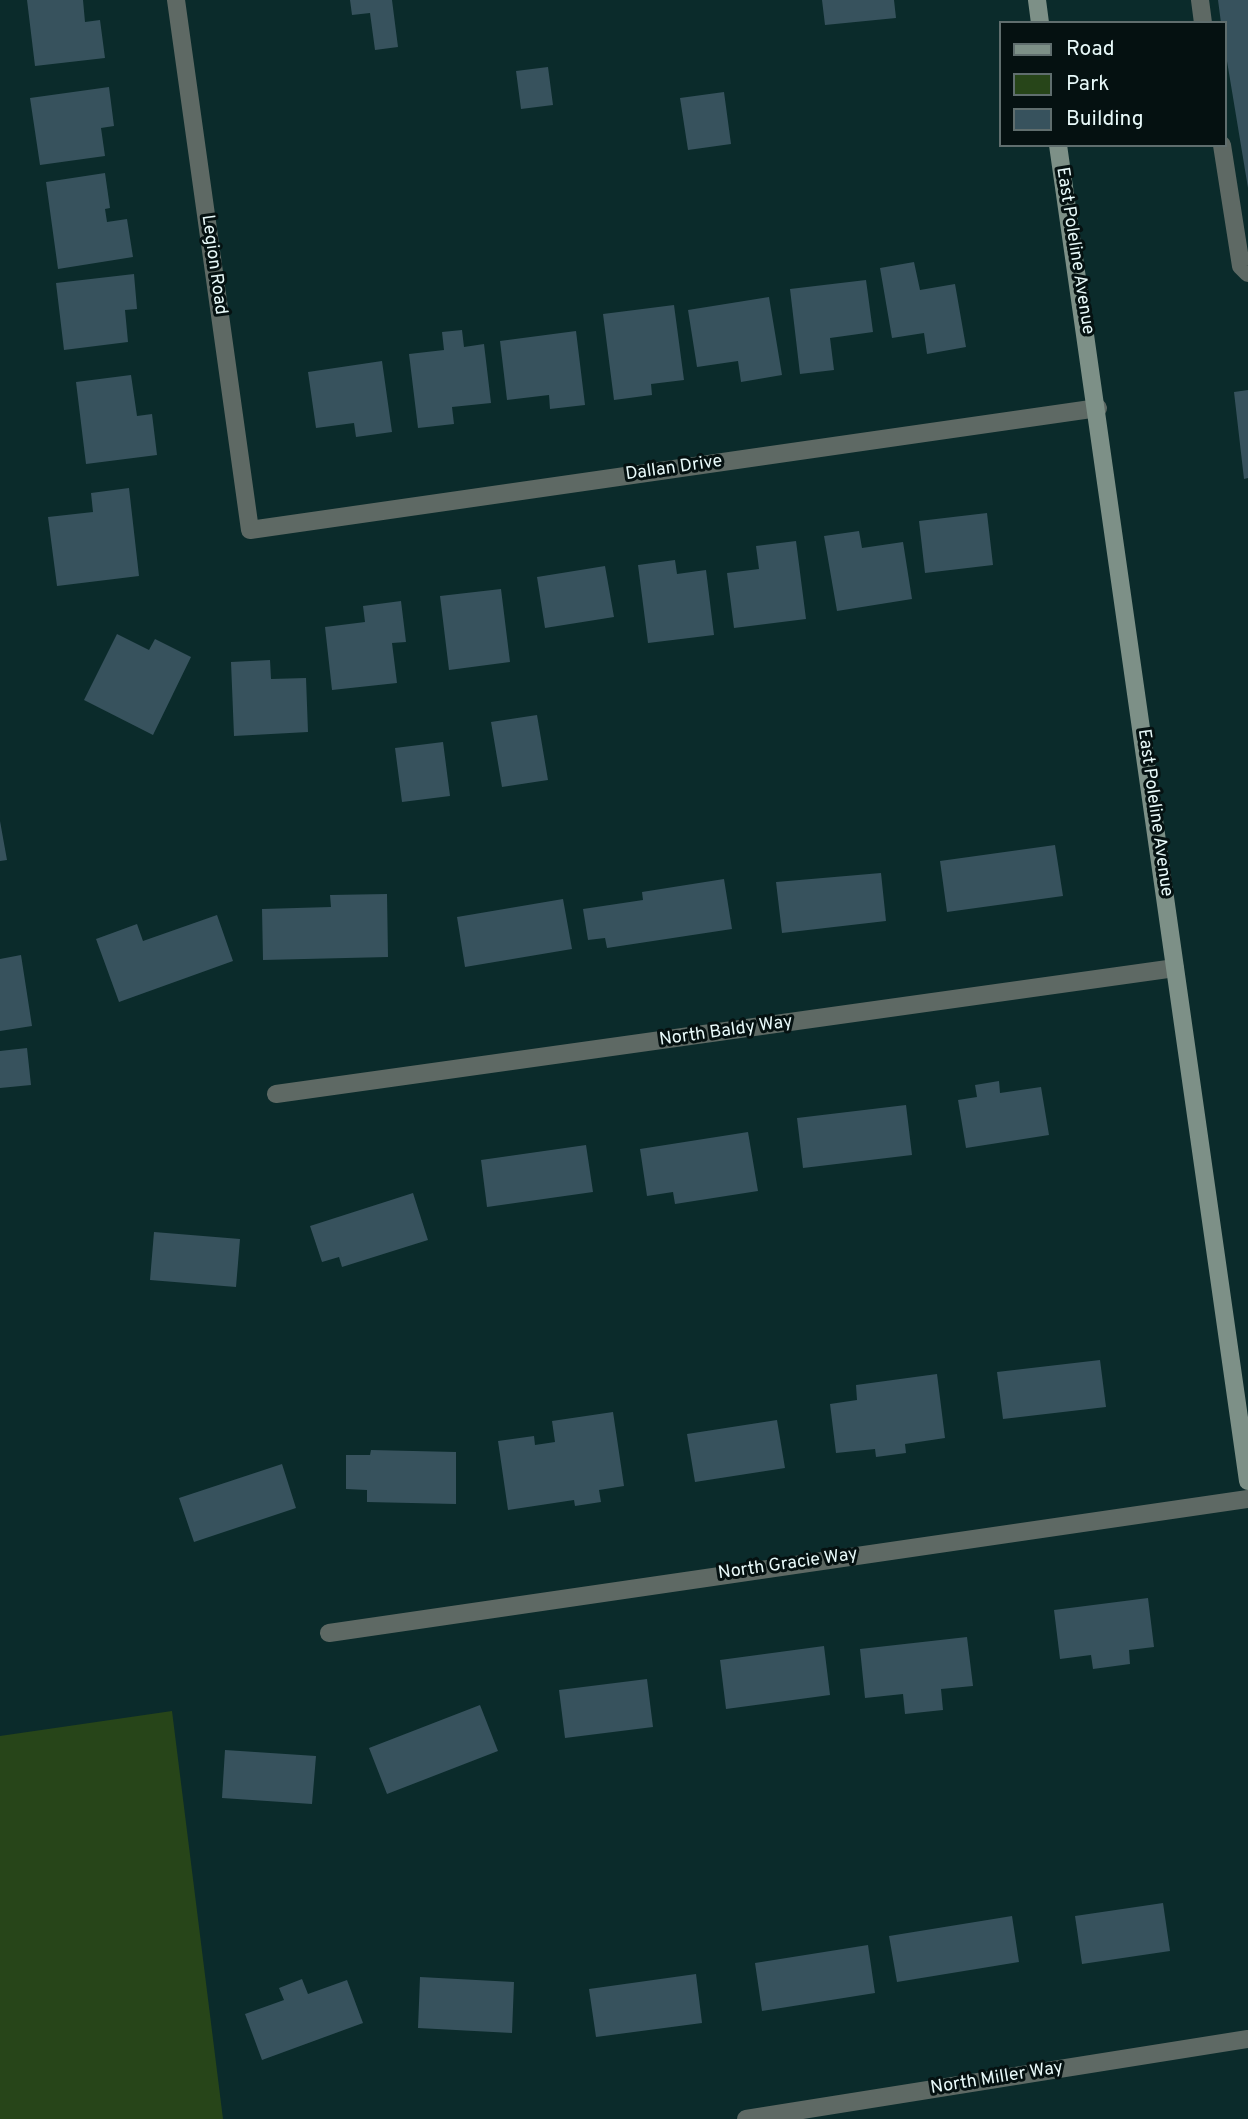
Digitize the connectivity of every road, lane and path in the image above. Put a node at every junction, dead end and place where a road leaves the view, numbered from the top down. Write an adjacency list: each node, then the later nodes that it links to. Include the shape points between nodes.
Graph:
1 (176, 0): 10 (street, Legion Road)
2 (1037, 0): 4 (main road)
3 (1200, 0): 5 (street)
4 (1040, 21)
5 (1203, 21)
6 (1058, 147): 9 (main road, East Poleline Avenue)
7 (1223, 147): 8 (street, via 1241,267)
8 (1248, 272)
9 (1098, 408): 10 (street, Dallan Drive); 11 (main road, East Poleline Avenue)
10 (250, 530)
11 (1175, 968): 12 (street, North Baldy Way); 13 (main road, East Poleline Avenue)
12 (276, 1094)
13 (1248, 1480)
14 (1248, 1499): 15 (street, North Gracie Way)
15 (329, 1633)
16 (1248, 2039): 17 (street, North Miller Way)
17 (746, 2119)

